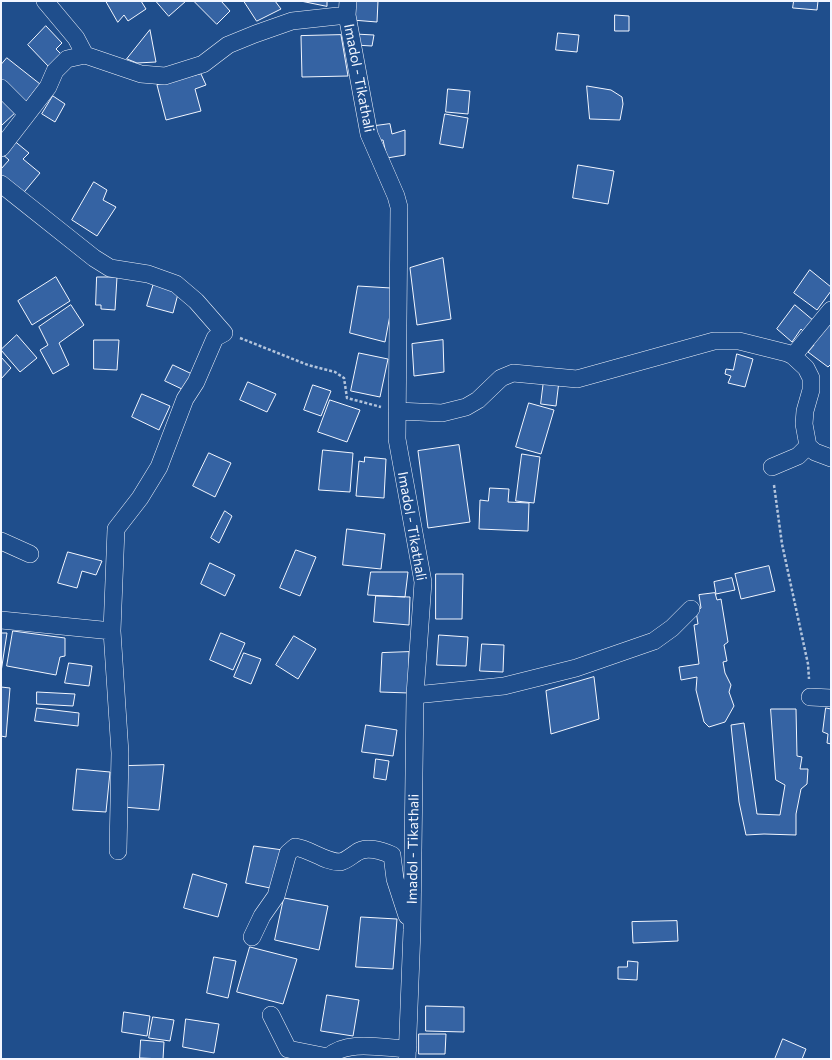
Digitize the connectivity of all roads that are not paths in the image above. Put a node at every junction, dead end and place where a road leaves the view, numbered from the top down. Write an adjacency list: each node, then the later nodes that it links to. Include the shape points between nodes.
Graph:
1 (45, 1): 3 (street, via 76,38)
2 (347, 8): 3 (street, via 262,31 228,45 203,64 165,76 141,74); 10 (street, Imadol - Tikathali, via 369,134 399,207)
3 (85, 55): 5 (street, via 67,59)
4 (1, 88): 5 (street)
5 (27, 114): 6 (street)
6 (1, 148)
7 (1, 184): 18 (street, via 110,268 148,274 176,284 196,301 224,333 215,338 196,382 185,400 159,467 140,498 116,529)
8 (831, 310): 9 (street)
9 (793, 356): 10 (street, via 772,348 739,341 714,341 577,379 513,373 501,378 466,408 442,413); 11 (street, via 806,368 811,378 804,424)
10 (396, 411): 19 (street, Imadol - Tikathali, via 397,439 423,582)
11 (808, 446): 12 (street, via 815,452); 13 (street, via 798,456)
12 (831, 458)
13 (772, 467)
14 (1, 541): 15 (street)
15 (30, 554)
16 (691, 609): 19 (street, via 654,641 627,652 504,686)
17 (1, 620): 18 (street)
18 (112, 631): 22 (street, via 120,753)
19 (415, 695): 23 (street, Imadol - Tikathali)
20 (810, 697): 21 (street)
21 (831, 698)
22 (118, 851)
23 (412, 930): 24 (street, via 395,879 392,856 373,849 363,850 342,862 295,847 288,853 276,896); 26 (street, Imadol - Tikathali)
24 (252, 937)
25 (271, 1015): 26 (street, via 288,1049 328,1058 336,1050 345,1048)
26 (408, 1054)

